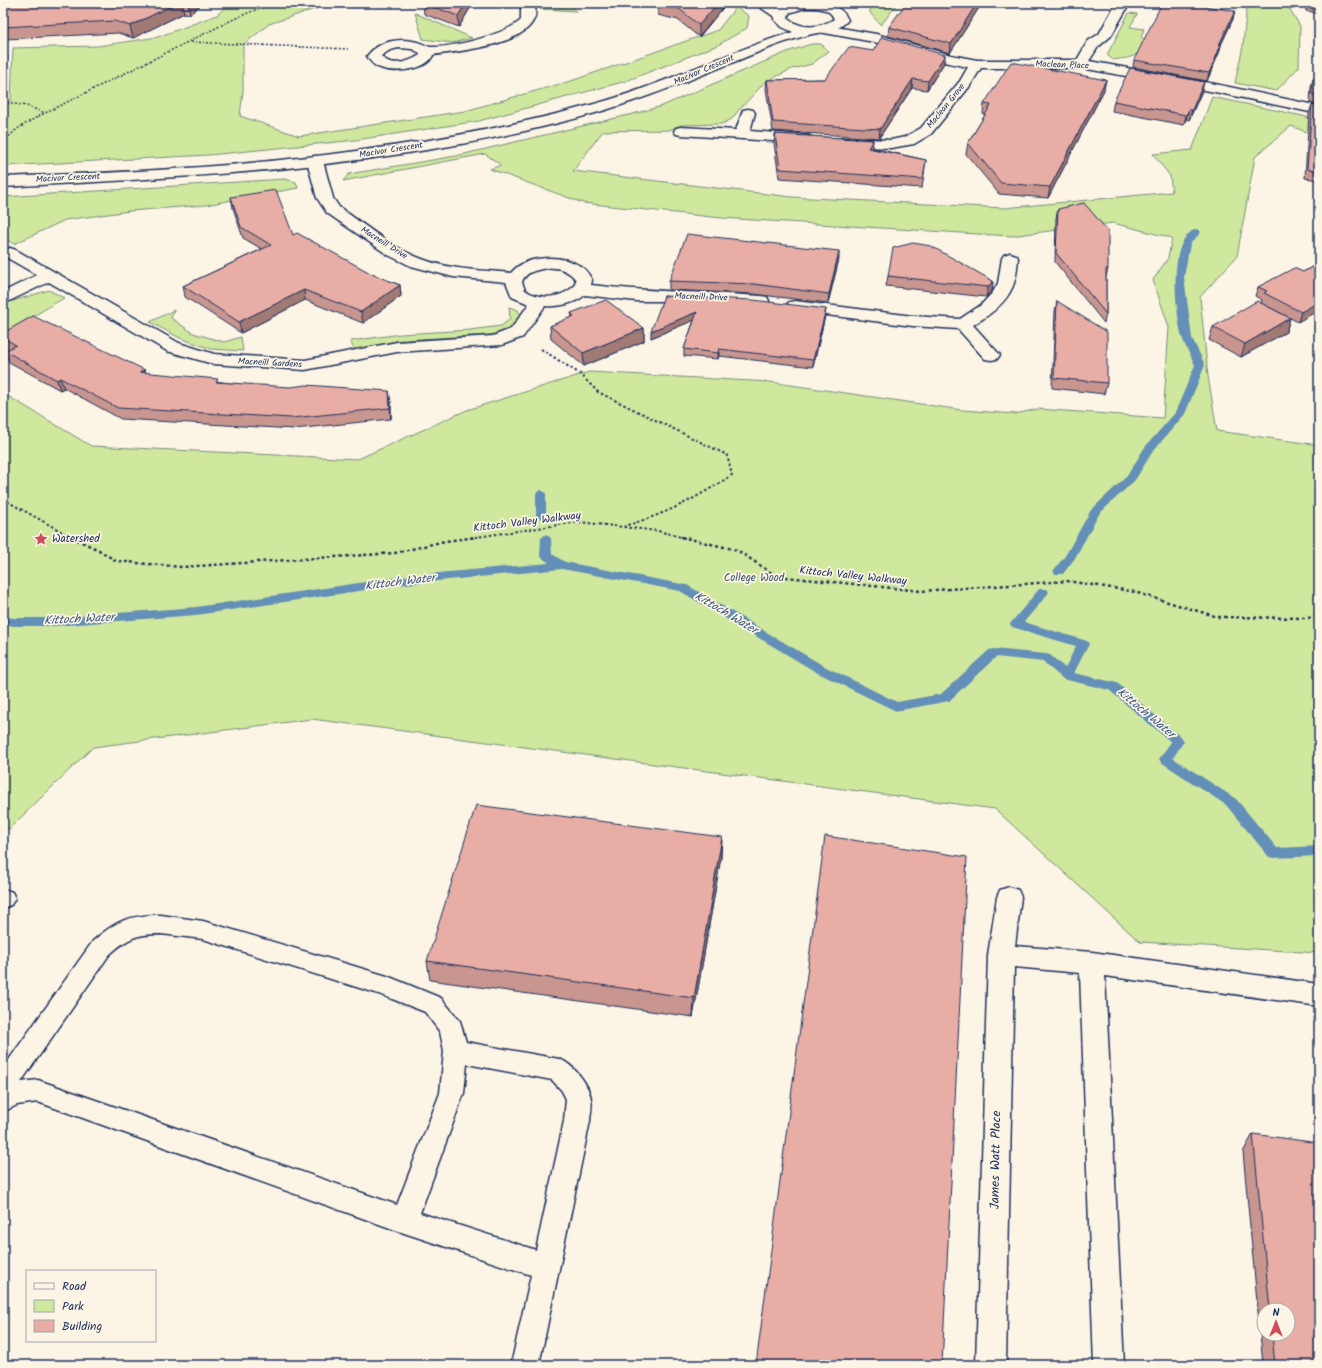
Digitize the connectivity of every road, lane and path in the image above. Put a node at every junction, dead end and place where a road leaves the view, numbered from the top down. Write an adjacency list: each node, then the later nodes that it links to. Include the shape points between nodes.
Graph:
1 (272, 3): 10 (path)
2 (528, 3): 13 (street, via 530,12 526,22 518,30 471,45)
3 (761, 3): 7 (street, Maclean Place)
4 (1123, 3): 15 (street, via 1104,36 1093,44)
5 (818, 4): 6 (street, Maclean Place); 7 (street, Macivor Crescent, via 793,6)
6 (839, 11): 8 (street, Macivor Crescent, via 834,26); 9 (street, Maclean Place)
7 (781, 13): 8 (street, Maclean Place, via 791,26); 11 (street, Macivor Crescent)
8 (818, 29): 9 (street, Maclean Place); 11 (street, Macivor Crescent)
9 (876, 38): 14 (street, Maclean Place, via 949,59)
10 (189, 42): 12 (path); 18 (path)
11 (764, 45): 23 (street, Macivor Crescent, via 665,86 594,109 502,132)
12 (378, 50): 13 (street, via 387,46 411,44); 13 (street, via 374,56 377,62 397,67 420,62 426,57)
13 (427, 52)
14 (977, 64): 15 (street, Maclean Place); 21 (street, Maclean Grove, via 926,131 910,141 891,144)
15 (1081, 64): 17 (street, Maclean Place, via 1223,89)
16 (3, 102): 18 (path, via 27,106)
17 (1319, 110)
18 (45, 113): 22 (path, via 25,123)
19 (748, 113): 21 (street)
20 (681, 131): 21 (street, Maclean Grove)
21 (742, 134)
22 (3, 142)
23 (315, 162): 24 (street, Macivor Crescent, via 213,171); 28 (street, Macneill Drive, via 325,198 333,210 394,252 418,263 453,272)
24 (3, 182)
25 (10, 253): 27 (street, Macneill Gardens)
26 (1010, 258): 32 (street, via 1006,283 1000,294 987,309)
27 (48, 276): 30 (street); 33 (street, Macneill Gardens, via 173,347 213,359 305,365 397,347 496,341)
28 (515, 278): 29 (street, via 523,270 553,263 568,266 579,272 584,280); 31 (street, via 514,285 518,292 527,298)
29 (581, 289): 31 (street, via 565,299); 32 (street, Macneill Drive, via 636,296 753,300 914,321)
30 (3, 299)
31 (540, 301): 33 (street)
32 (963, 324): 34 (street)
33 (517, 333): 36 (path, via 580,374 598,392 727,455 732,475 697,498 654,518)
34 (991, 355)
35 (3, 499): 36 (path, Kittoch Valley Walkway, via 116,561 182,567 395,553 445,541 579,522)
36 (621, 527): 37 (path, Kittoch Valley Walkway, via 658,531 737,550 776,576 921,591 1067,581 1131,591 1218,617)
37 (1319, 616)
38 (1008, 897): 39 (street, James Watt Place)
39 (1001, 955): 40 (street); 48 (street, James Watt Place)
40 (1092, 963): 41 (street); 49 (street)
41 (1319, 995)
42 (456, 1051): 43 (lane, via 451,1028 433,1005 387,986 203,930 171,925 147,925 121,932 100,948); 45 (lane, via 452,1093); 46 (lane, via 559,1070 571,1083 579,1099 577,1121)
43 (3, 1088)
44 (3, 1101): 45 (lane, via 12,1095 38,1091)
45 (404, 1220): 46 (lane)
46 (547, 1267): 47 (lane)
47 (525, 1365)
48 (991, 1365)
49 (1109, 1365)

